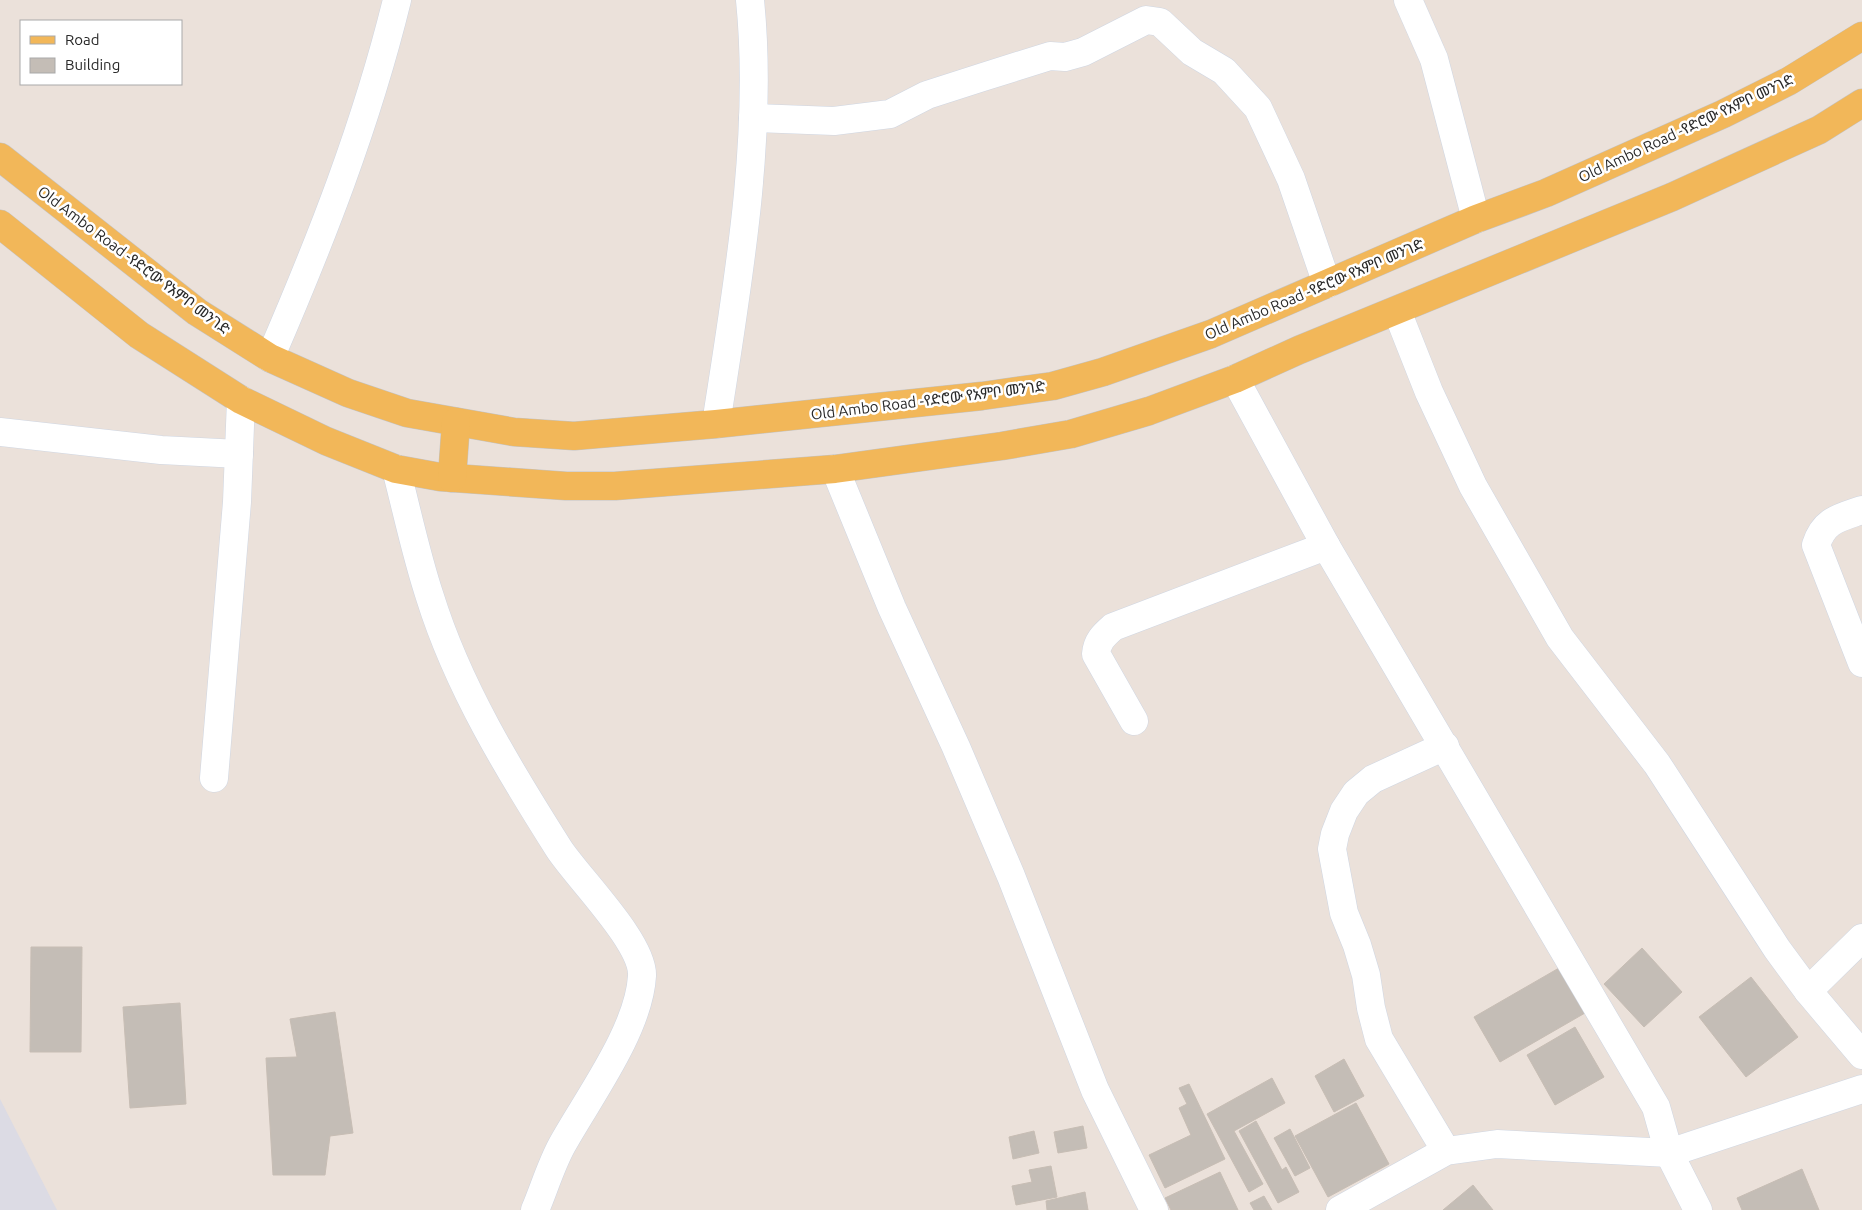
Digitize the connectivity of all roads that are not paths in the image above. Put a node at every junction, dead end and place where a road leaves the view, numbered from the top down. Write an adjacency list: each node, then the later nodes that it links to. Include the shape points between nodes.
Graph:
1 (397, 0): 12 (street, via 379,71 347,170)
2 (750, 0): 6 (street, via 754,38)
3 (1408, 0): 8 (street, via 1434,59)
4 (1862, 36): 8 (main road, Old Ambo Road -የድሮው የአምቦ መንገድ, via 1789,81 1723,114 1546,193)
5 (1862, 103): 11 (main road, via 1819,130 1672,197)
6 (753, 118): 10 (street, via 834,121 890,114 927,95 1050,56 1065,57 1083,52 1146,20 1155,20 1192,52 1224,72 1258,108 1291,179); 16 (street, via 733,310)
7 (0, 157): 12 (main road, Old Ambo Road -የድሮው የአምቦ መንገድ, via 197,312)
8 (1476, 219): 10 (main road, Old Ambo Road -የድሮው የአምቦ መንገድ)
9 (0, 224): 14 (main road, via 139,335)
10 (1327, 284): 16 (main road, Old Ambo Road -የድሮው የአምቦ መንገድ, via 1211,334 1053,386)
11 (1397, 311): 13 (main road); 29 (street, via 1428,392 1473,486 1560,638 1657,764 1739,893)
12 (270, 358): 15 (main road, Old Ambo Road -የድሮው የአምቦ መንገድ, via 348,393 407,412)
13 (1235, 379): 20 (main road, via 1149,411 1071,434); 23 (street)
14 (241, 400): 18 (street); 19 (main road, via 326,441)
15 (456, 422): 16 (main road, Old Ambo Road -የድሮው የአምቦ መንገድ, via 514,432 574,436); 21 (main road)
16 (716, 424)
17 (0, 432): 18 (street, via 161,450)
18 (239, 454): 27 (street)
19 (396, 468): 21 (main road); 34 (street, via 429,597 470,694 560,851 626,936 642,974 637,999 614,1055 562,1146)
20 (835, 469): 21 (main road, via 615,486); 35 (street, via 892,608 1011,876 1095,1090)
21 (452, 478)
22 (1862, 510): 24 (street, via 1832,521 1823,528 1816,545)
23 (1326, 546): 25 (street, via 1113,627 1106,633 1096,654); 26 (street)
24 (1862, 663)
25 (1134, 721)
26 (1445, 746): 32 (street, via 1372,779 1356,793 1344,811 1332,849 1344,913 1366,975 1379,1039); 33 (street, via 1656,1107)
27 (214, 778)
28 (1862, 938): 29 (street)
29 (1808, 992): 30 (street)
30 (1862, 1055)
31 (1862, 1089): 33 (street)
32 (1446, 1151): 33 (street, via 1497,1144); 36 (street)
33 (1669, 1153): 37 (street)
34 (535, 1210)
35 (1154, 1210)
36 (1340, 1210)
37 (1698, 1210)

